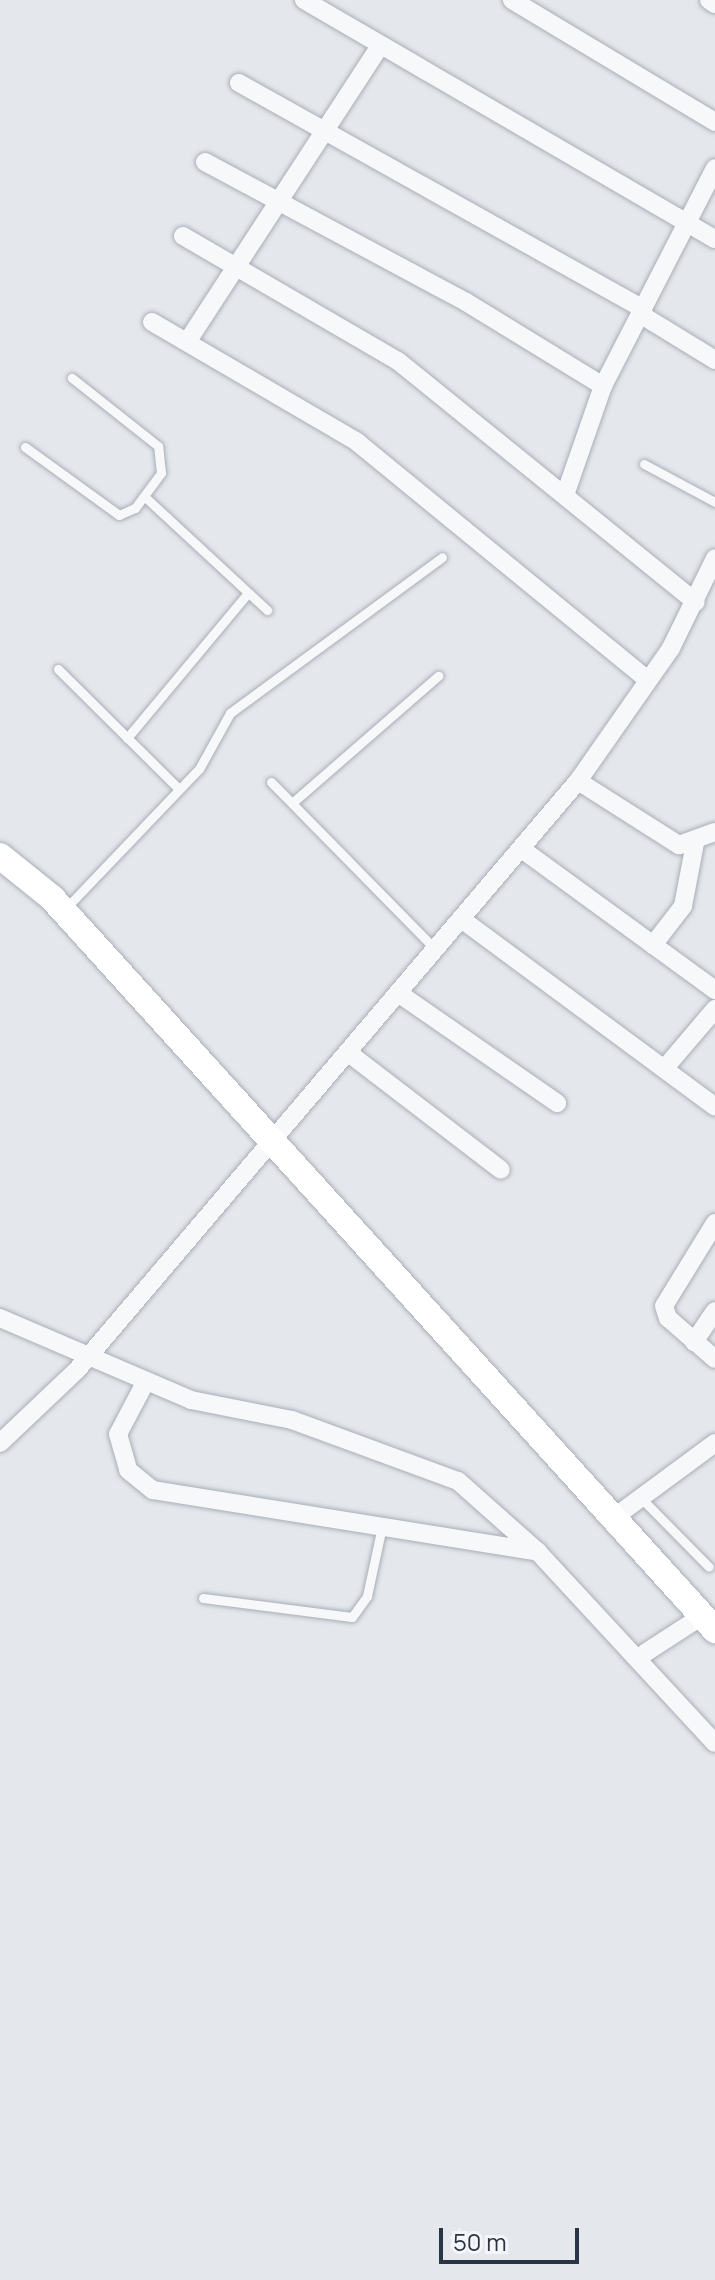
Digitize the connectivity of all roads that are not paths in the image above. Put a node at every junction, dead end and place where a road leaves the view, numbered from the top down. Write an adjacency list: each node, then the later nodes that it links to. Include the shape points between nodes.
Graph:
1 (304, 0): 5 (street)
2 (512, 0): 7 (street)
3 (709, 0): 4 (street)
4 (715, 4)
5 (380, 46): 8 (street); 12 (street)
6 (239, 83): 8 (street)
7 (715, 122)
8 (324, 129): 11 (street); 16 (street)
9 (205, 162): 11 (street)
10 (715, 168): 12 (street)
11 (278, 201): 15 (street); 21 (street)
12 (687, 223): 14 (street); 16 (street)
13 (183, 236): 15 (street)
14 (715, 239)
15 (236, 267): 18 (street); 24 (street, via 398,361)
16 (642, 312): 19 (street); 21 (street)
17 (152, 322): 18 (street)
18 (187, 342): 34 (street, via 357,442)
19 (715, 360)
20 (72, 378): 25 (lane, via 163,452 161,473)
21 (603, 386): 24 (street)
22 (25, 447): 25 (lane, via 119,515)
23 (644, 464): 26 (lane)
24 (565, 495): 30 (street)
25 (144, 496): 29 (lane)
26 (715, 502)
27 (442, 557): 38 (lane, via 246,698)
28 (715, 558): 30 (street)
29 (248, 593): 31 (lane); 35 (lane)
30 (696, 602): 34 (street)
31 (267, 610)
32 (58, 669): 35 (lane)
33 (438, 676): 39 (lane)
34 (648, 680): 36 (street)
35 (127, 738): 38 (lane)
36 (578, 781): 41 (street, via 660,836); 42 (street)
37 (271, 782): 39 (lane)
38 (179, 789): 44 (lane)
39 (292, 803): 47 (lane)
40 (715, 832): 41 (street)
41 (695, 843): 46 (street, via 683,906)
42 (523, 850): 45 (street); 46 (street)
43 (0, 856): 44 (main road)
44 (64, 910): 55 (main road)
45 (464, 921): 47 (street); 52 (street)
46 (653, 945): 48 (street)
47 (438, 951): 49 (street)
48 (715, 990)
49 (401, 995): 51 (street); 53 (street)
50 (715, 1009): 52 (street)
51 (350, 1054): 55 (street); 56 (street)
52 (664, 1069): 54 (street)
53 (557, 1103)
54 (715, 1107)
55 (270, 1139): 61 (street); 67 (main road)
56 (501, 1170)
57 (715, 1223): 60 (street, via 664,1306)
58 (715, 1311): 60 (street)
59 (0, 1318): 61 (street)
60 (694, 1342): 62 (street)
61 (88, 1355): 63 (street); 64 (street)
62 (715, 1359)
63 (146, 1381): 68 (street, via 118,1434 138,1481 177,1495); 69 (street, via 204,1403 292,1420 458,1481)
64 (0, 1443)
65 (715, 1443): 66 (street)
66 (642, 1499): 67 (street); 70 (lane)
67 (612, 1519): 72 (main road)
68 (382, 1526): 69 (street); 71 (lane, via 367,1596 352,1617)
69 (538, 1552): 74 (street)
70 (709, 1567)
71 (203, 1598)
72 (708, 1623): 73 (street)
73 (645, 1653)
74 (715, 1743)

